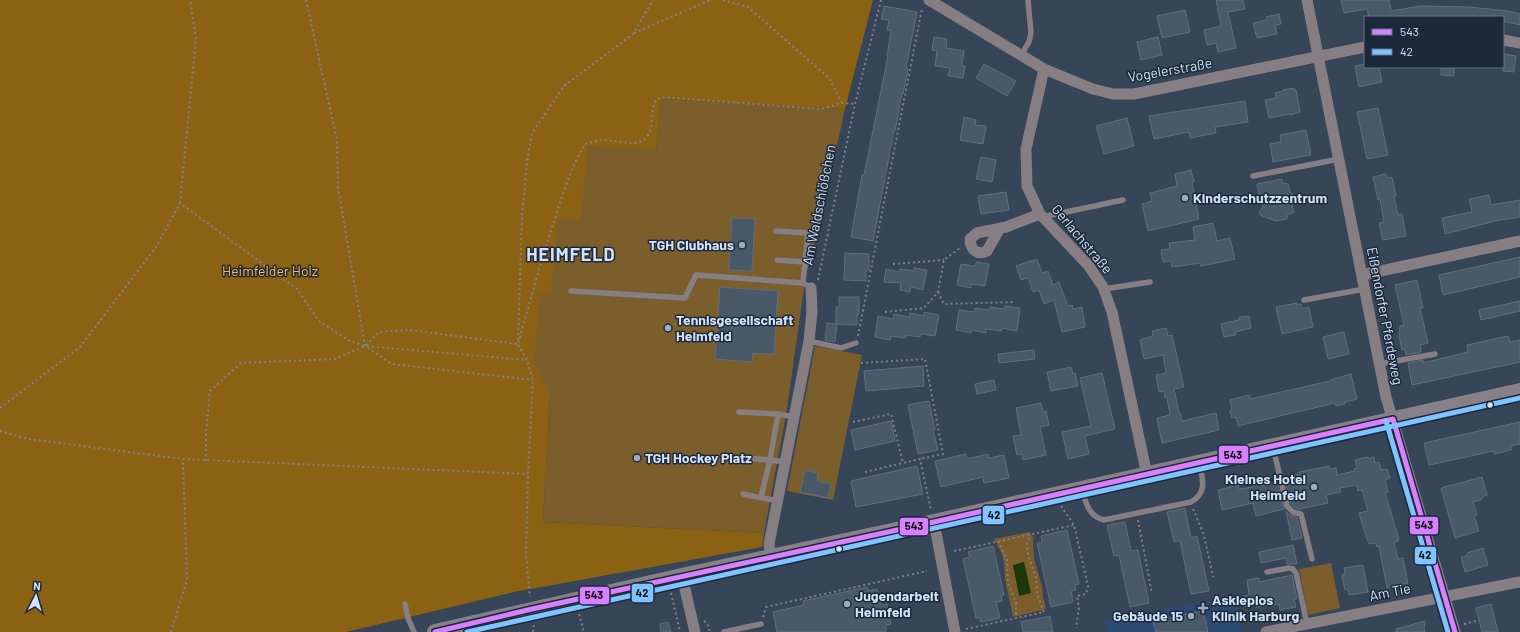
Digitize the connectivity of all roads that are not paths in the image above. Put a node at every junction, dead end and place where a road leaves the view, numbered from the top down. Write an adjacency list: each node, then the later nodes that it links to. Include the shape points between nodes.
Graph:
1 (1028, 0): 7 (lane, via 1031,33)
2 (1307, 0): 8 (street, Eißendorfer Pferdeweg)
3 (926, 3): 7 (street, Vogelerstraße)
4 (1504, 40): 5 (street)
5 (1520, 43)
6 (1364, 47): 8 (street, Vogelerstraße)
7 (1021, 55): 9 (street, Vogelerstraße)
8 (1318, 57): 9 (street, Vogelerstraße, via 1134,94 1113,94 1093,89); 10 (street, Eißendorfer Pferdeweg)
9 (1044, 69): 13 (street, Gerlachstraße, via 1026,149 1027,186)
10 (1339, 159): 11 (lane); 19 (street, Eißendorfer Pferdeweg)
11 (1253, 176)
12 (1124, 200): 13 (lane)
13 (1041, 216): 14 (street); 23 (street, Gerlachstraße, via 1088,265)
14 (1000, 228): 14 (street, via 977,233 970,239 975,252 984,253)
15 (776, 231): 18 (lane, via 808,233)
16 (1520, 241): 19 (street)
17 (777, 260): 18 (lane)
18 (805, 262): 21 (lane)
19 (1362, 275): 22 (street, Eißendorfer Pferdeweg)
20 (1150, 282): 23 (lane)
21 (807, 285): 24 (lane, via 696,275 685,298); 26 (street, via 812,311)
22 (1365, 289): 25 (lane); 29 (street, Eißendorfer Pferdeweg)
23 (1103, 290): 40 (street, Gerlachstraße, via 1112,312)
24 (571, 291)
25 (1304, 300)
26 (809, 341): 27 (lane, via 841,348); 33 (street)
27 (856, 343)
28 (1435, 354): 29 (lane)
29 (1379, 364): 34 (street, Eißendorfer Pferdeweg)
30 (1520, 391): 34 (street)
31 (739, 412): 32 (lane)
32 (778, 414): 33 (lane); 37 (lane)
33 (794, 417): 38 (street)
34 (1393, 419): 35 (street); 51 (street, Eißendorfer Pferdeweg)
35 (1273, 446): 39 (street); 47 (lane, via 1287,506 1293,512 1301,514)
36 (744, 458): 37 (lane)
37 (770, 460): 38 (lane); 43 (lane)
38 (785, 462): 44 (street)
39 (1199, 463): 40 (street); 41 (lane, via 1203,484 1196,499 1191,502 1104,520 1090,512)
40 (1147, 474): 41 (street)
41 (1082, 489): 45 (street)
42 (743, 494): 43 (lane)
43 (761, 497): 44 (lane)
44 (778, 501): 46 (street, via 769,544)
45 (934, 522): 46 (street); 60 (street)
46 (771, 557): 49 (street)
47 (1312, 559)
48 (1267, 572): 54 (lane, via 1293,569)
49 (682, 576): 57 (street); 58 (street)
50 (1520, 582): 51 (street, Am Tie)
51 (1445, 597): 54 (street, Am Tie); 55 (street, Eißendorfer Pferdeweg)
52 (405, 604): 56 (lane)
53 (761, 624): 59 (lane)
54 (1308, 624): 61 (street, Am Tie)
55 (1454, 629)
56 (414, 632)
57 (435, 632)
58 (695, 632)
59 (724, 632)
60 (955, 632)
61 (1266, 632)

